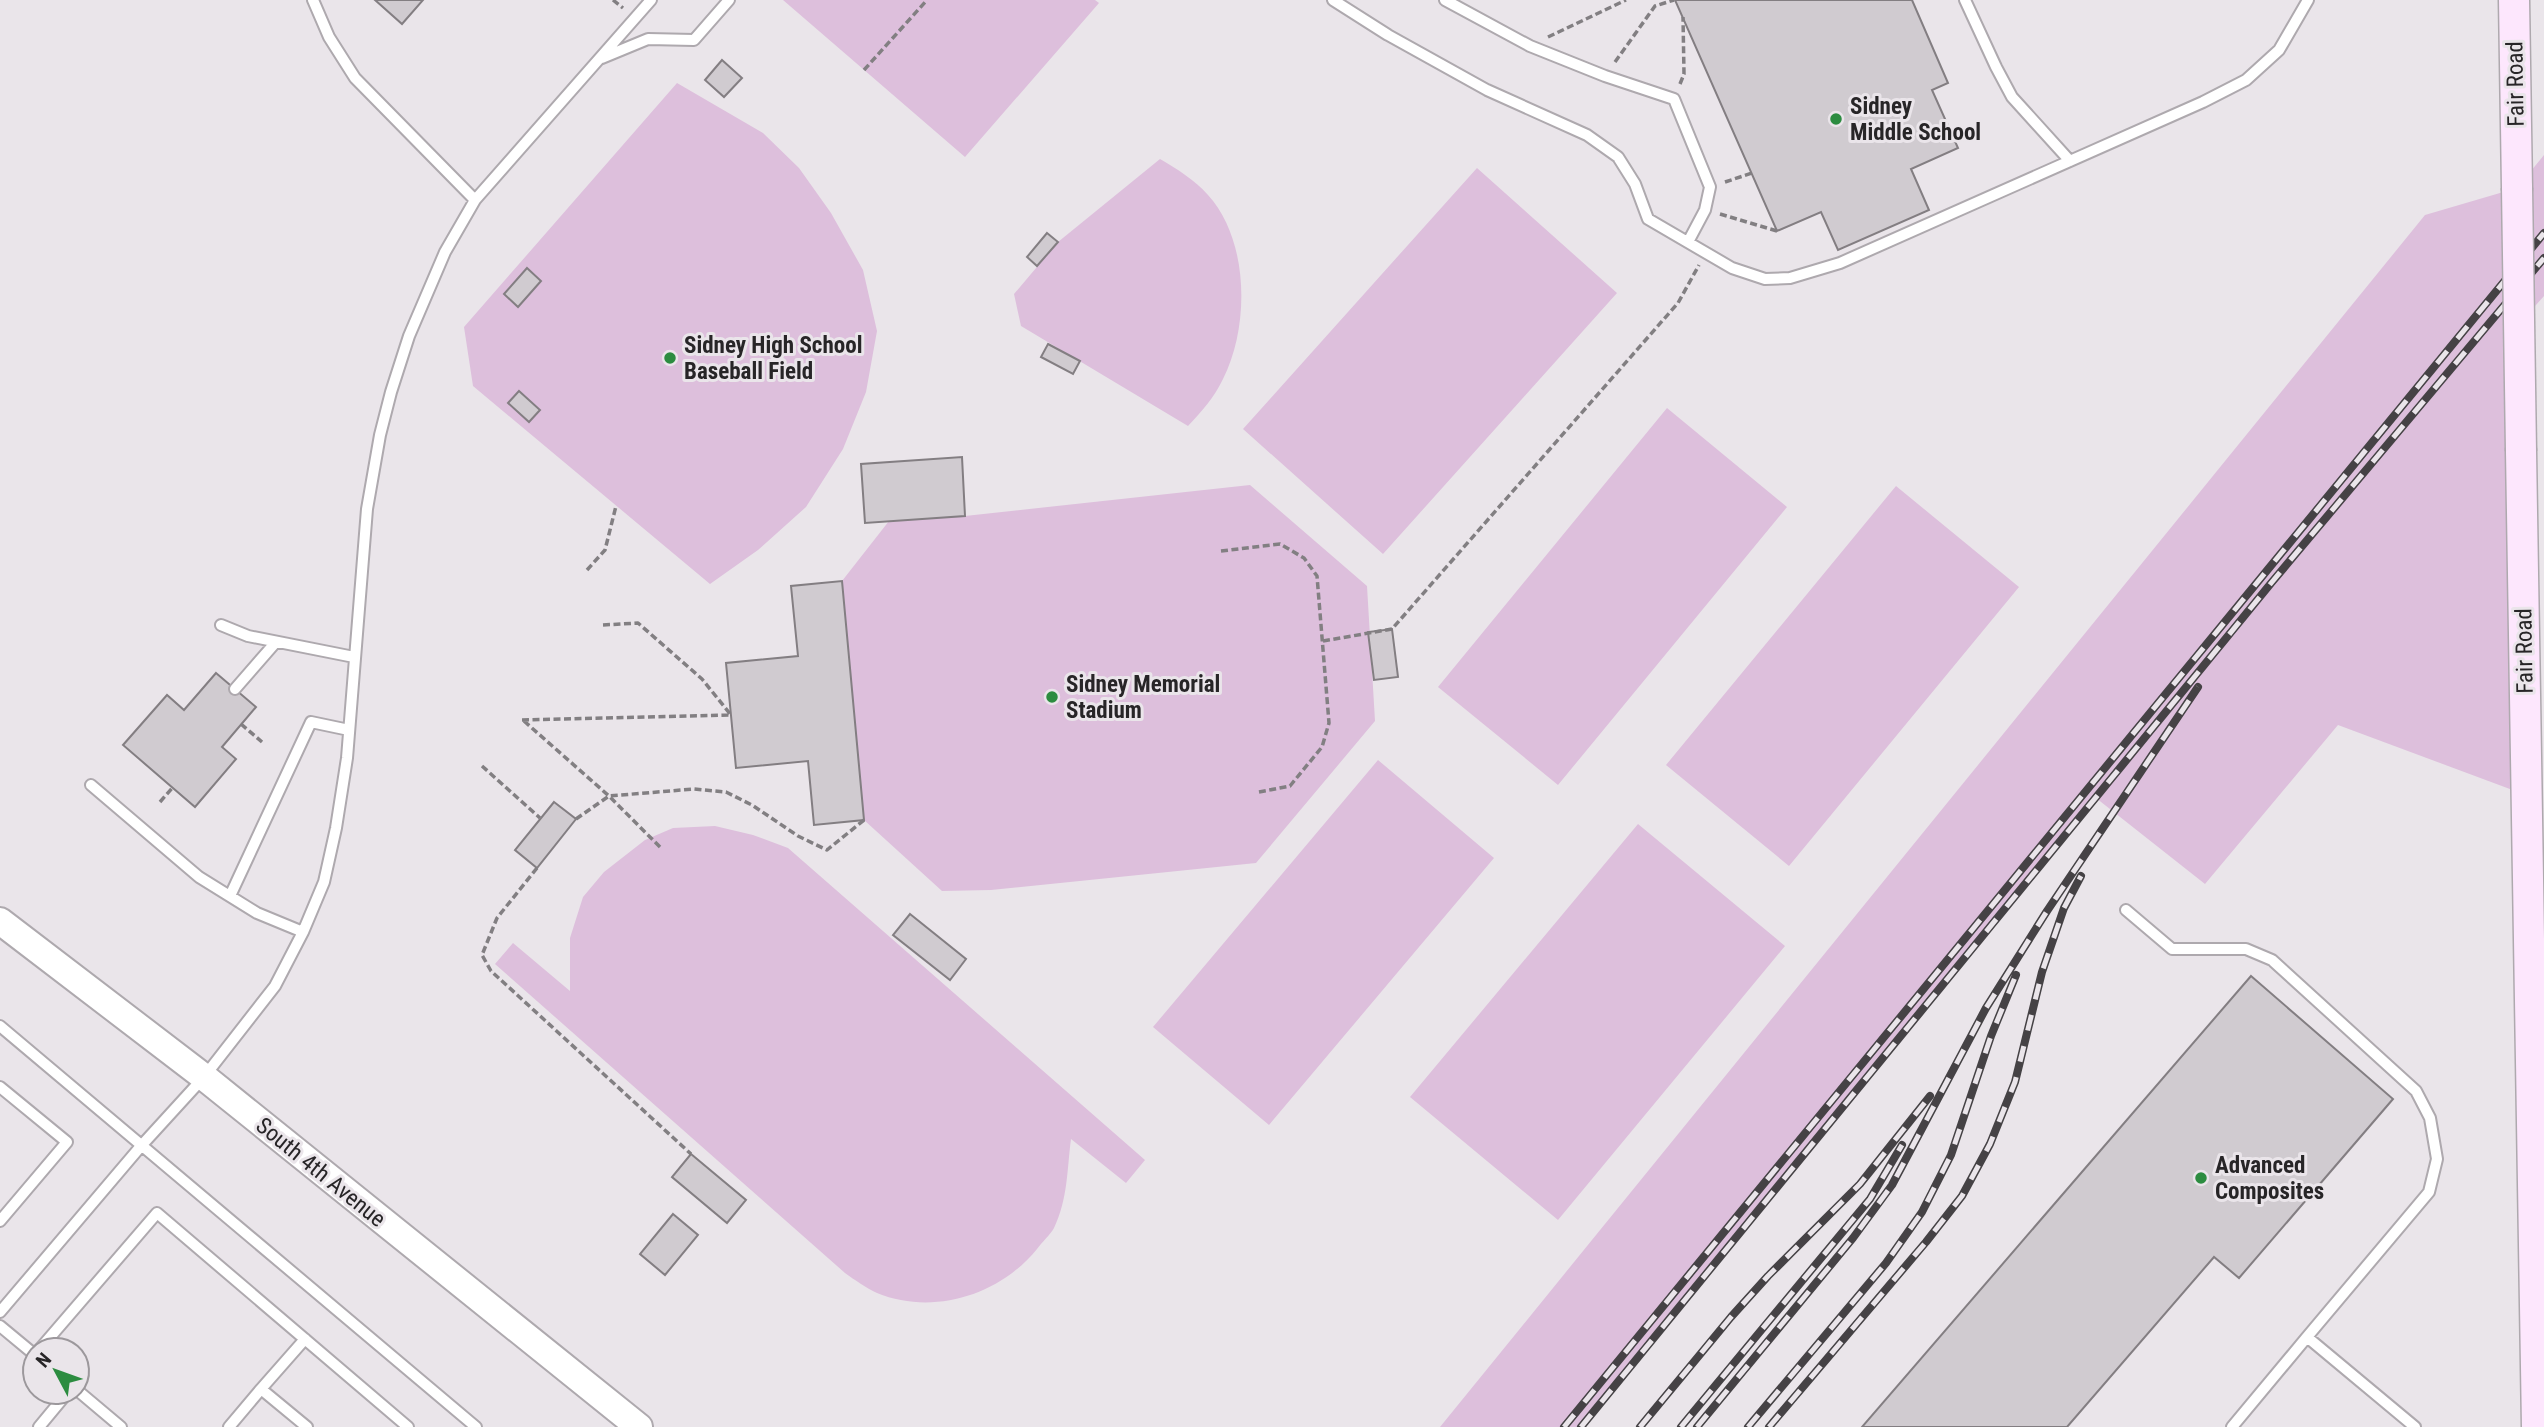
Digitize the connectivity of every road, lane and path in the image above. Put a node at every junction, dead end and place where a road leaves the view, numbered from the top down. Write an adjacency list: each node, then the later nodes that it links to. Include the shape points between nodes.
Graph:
1 (313, 0): 22 (lane, via 355,78)
2 (651, 0): 15 (lane)
3 (729, 0): 15 (lane, via 694,40 648,39)
4 (927, 0): 16 (path)
5 (1333, 0): 25 (lane, via 1487,90 1587,135 1618,157 1635,184 1648,219)
6 (1445, 0): 14 (lane)
7 (1626, 0): 12 (path)
8 (1674, 0): 17 (path, via 1655,6)
9 (1965, 0): 19 (lane, via 2012,97)
10 (2308, 0): 19 (lane, via 2279,50 2246,80)
11 (2514, 0): 78 (main road, Fair Road, bridge)
12 (1614, 3): 14 (path)
13 (1683, 17): 18 (path, via 1684,74)
14 (1530, 46): 17 (lane)
15 (599, 59): 22 (lane)
16 (864, 70)
17 (1605, 76): 18 (lane)
18 (1674, 99): 21 (lane)
19 (2070, 161): 26 (lane, via 1840,263 1790,278 1765,279 1732,268)
20 (1752, 173): 21 (path)
21 (1710, 187): 23 (lane)
22 (475, 200): 34 (lane, via 444,252 391,392 367,509)
23 (1705, 210): 24 (path); 25 (lane)
24 (1777, 231)
25 (1688, 242): 26 (lane)
26 (1706, 252): 32 (path, via 1678,303 1392,629)
27 (616, 506): 29 (path, via 605,550)
28 (1221, 551): 32 (path, via 1280,544 1304,558 1317,576)
29 (587, 570)
30 (221, 625): 33 (lane)
31 (603, 625): 43 (path, via 638,623 702,679 731,715 522,720)
32 (1323, 641): 42 (path, via 1329,723 1322,747 1290,786)
33 (276, 642): 34 (lane); 35 (lane)
34 (354, 657): 37 (lane)
35 (235, 689)
36 (241, 724): 38 (path)
37 (349, 730): 50 (lane, via 311,722); 53 (lane, via 330,855)
38 (262, 742)
39 (482, 766): 45 (path)
40 (91, 785): 50 (lane, via 200,877)
41 (173, 787): 44 (path)
42 (1259, 792)
43 (609, 796): 46 (path); 47 (path, via 694,789 726,792 827,850); 48 (path)
44 (160, 802)
45 (540, 818)
46 (576, 819)
47 (864, 820)
48 (662, 849)
49 (537, 867): 58 (path, via 497,918 482,955 491,971)
50 (230, 896): 53 (lane)
51 (2126, 910): 63 (lane, via 2172,949 2246,949 2272,960 2416,1091 2430,1118 2437,1159 2429,1192)
52 (0, 921): 55 (street, South 4th Avenue)
53 (303, 932): 55 (lane, via 275,986)
54 (0, 1026): 57 (lane)
55 (204, 1077): 57 (lane); 75 (street, South 4th Avenue)
56 (0, 1087): 59 (lane, via 67,1142)
57 (141, 1146): 60 (lane); 74 (lane)
58 (691, 1154)
59 (0, 1221)
60 (0, 1312)
61 (0, 1326): 65 (lane)
62 (51, 1336): 64 (lane, via 157,1213)
63 (2307, 1337): 76 (lane); 77 (lane)
64 (305, 1339): 66 (lane); 73 (lane)
65 (21, 1343)
66 (261, 1389): 71 (lane); 72 (lane)
67 (91, 1402): 70 (lane)
68 (56, 1406): 69 (lane)
69 (38, 1427)
70 (121, 1427)
71 (229, 1427)
72 (307, 1427)
73 (408, 1427)
74 (476, 1427)
75 (639, 1427)
76 (2232, 1427)
77 (2415, 1427)
78 (2537, 1427)

